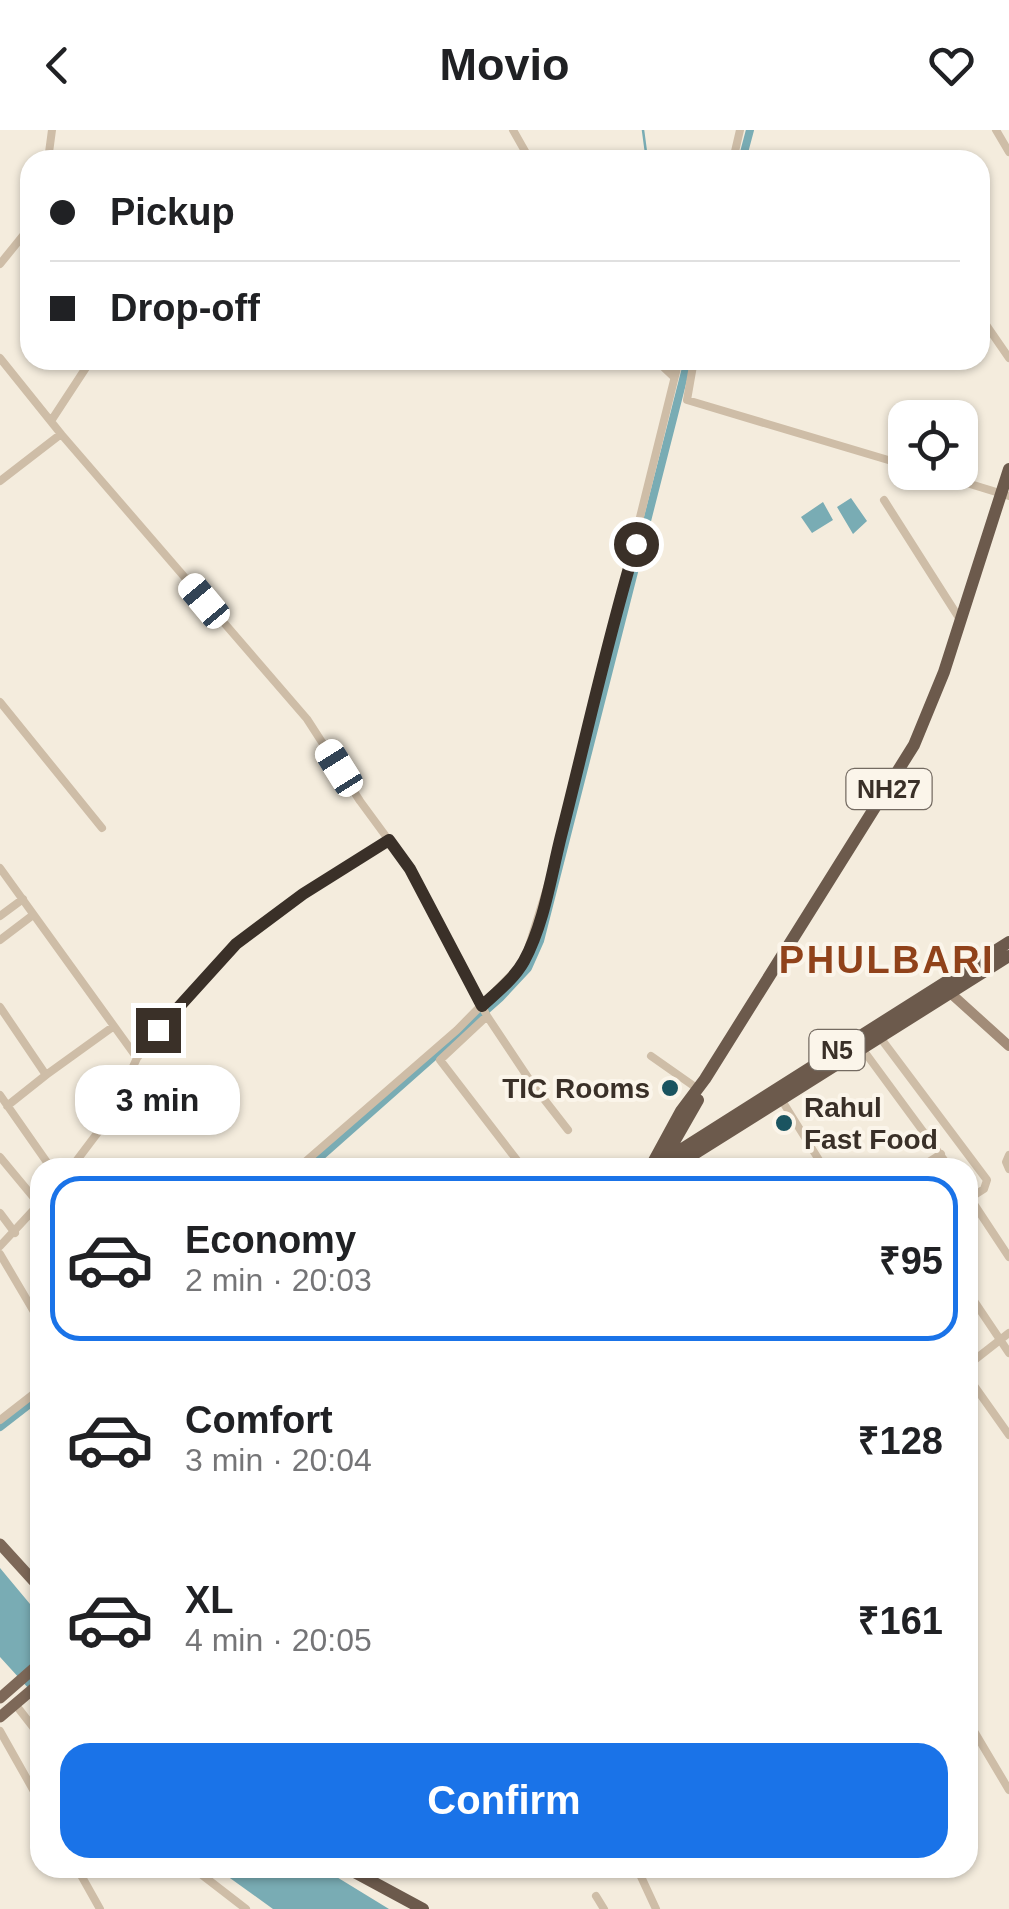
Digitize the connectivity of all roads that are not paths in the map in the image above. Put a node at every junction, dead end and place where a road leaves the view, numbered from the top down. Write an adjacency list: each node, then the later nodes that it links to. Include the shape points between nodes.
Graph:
1 (996, 130): 2 (street)
2 (1009, 152)
3 (20, 239): 4 (street)
4 (0, 264)
5 (990, 330): 7 (street)
6 (0, 358): 13 (street)
7 (1009, 358)
8 (84, 370): 13 (street)
9 (667, 370): 12 (street)
10 (676, 370): 12 (street)
11 (692, 370): 15 (street, via 686,399)
12 (674, 377): 34 (street, via 540,915 524,962)
13 (51, 421): 14 (street)
14 (60, 434): 17 (street); 24 (street, via 306,719)
15 (888, 459)
16 (1009, 469): 19 (highway, NH27)
17 (0, 481)
18 (978, 486): 19 (street)
19 (1006, 495): 21 (highway, NH27)
20 (884, 500): 21 (street)
21 (961, 621): 45 (highway, NH27, via 903,765)
22 (0, 702): 23 (street)
23 (102, 828)
24 (389, 840): 34 (street); 43 (street, via 236,944)
25 (0, 868): 26 (street)
26 (23, 899): 27 (street); 28 (street)
27 (34, 915): 29 (street); 38 (street)
28 (0, 916)
29 (0, 940)
30 (1009, 942): 32 (highway, N5)
31 (1009, 956): 32 (highway, N5)
32 (960, 980): 33 (highway, N5); 36 (main road)
33 (946, 988): 36 (main road); 39 (highway, N5); 51 (highway, N5)
34 (482, 1006): 37 (street); 57 (street)
35 (0, 1007): 44 (street)
36 (974, 1011): 40 (main road)
37 (488, 1016): 50 (street); 58 (street, via 441,1062)
38 (114, 1026): 43 (street); 44 (street)
39 (879, 1036): 41 (highway, N5); 66 (street)
40 (1009, 1046)
41 (861, 1047): 47 (highway, N5); 52 (street)
42 (652, 1056): 45 (street)
43 (138, 1058): 56 (street, via 111,1115)
44 (46, 1075): 48 (street)
45 (701, 1086): 49 (highway, NH27); 59 (highway, NH27)
46 (0, 1095): 48 (street)
47 (780, 1098): 62 (highway, N5); 63 (street)
48 (7, 1106): 55 (street)
49 (690, 1113): 51 (highway); 60 (highway, NH27)
50 (568, 1130)
51 (705, 1132): 61 (highway, N5)
52 (941, 1154): 64 (street); 65 (street)
53 (1009, 1155): 68 (street)
54 (0, 1158): 69 (street)
55 (44, 1158)
56 (80, 1158)
57 (309, 1158)
58 (514, 1158)
59 (657, 1158)
60 (669, 1158)
61 (673, 1158)
62 (676, 1158)
63 (818, 1158)
64 (935, 1158)
65 (944, 1158)
66 (970, 1158)
67 (978, 1168): 70 (street, via 987,1180)
68 (1009, 1169)
69 (30, 1192)
70 (978, 1192)
71 (978, 1210): 76 (street)
72 (0, 1214): 74 (street)
73 (30, 1216): 74 (street)
74 (16, 1233): 75 (street)
75 (0, 1250): 77 (street)
76 (1009, 1257)
77 (30, 1304)
78 (978, 1307): 80 (street)
79 (1009, 1333): 80 (street)
80 (1000, 1340): 81 (street); 82 (street)
81 (1009, 1353)
82 (978, 1357)
83 (978, 1391): 86 (street)
84 (30, 1397): 85 (street)
85 (0, 1420)
86 (1009, 1435)
87 (0, 1544): 88 (main road)
88 (30, 1577)
89 (30, 1670): 90 (main road)
90 (6, 1689)
91 (30, 1692): 92 (main road)
92 (19, 1701): 93 (main road); 94 (street)
93 (0, 1717)
94 (30, 1719)
95 (0, 1731): 97 (street)
96 (978, 1738): 98 (street)
97 (30, 1784)
98 (1009, 1790)
99 (83, 1878): 104 (street)
100 (206, 1878): 105 (street)
101 (365, 1878): 106 (highway)
102 (642, 1878): 108 (street)
103 (596, 1896): 107 (street)
104 (100, 1909)
105 (246, 1909)
106 (422, 1909)
107 (604, 1909)
108 (656, 1909)

